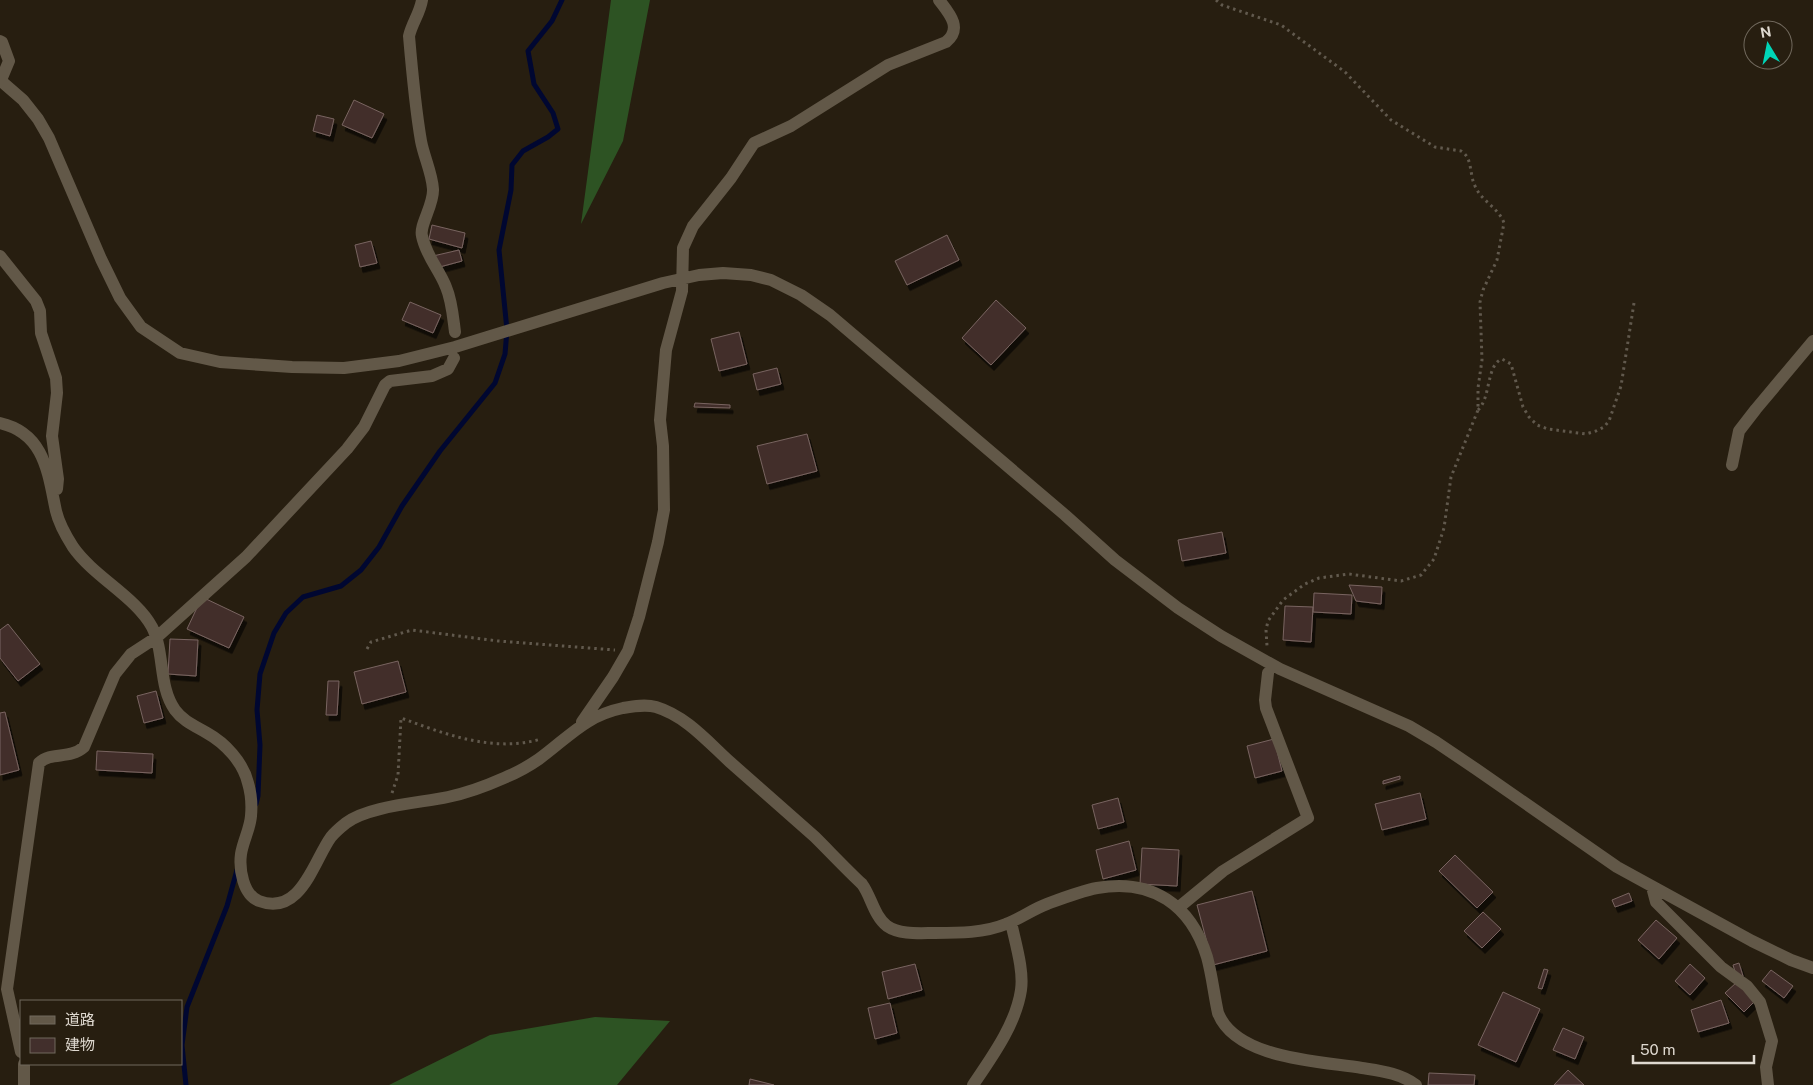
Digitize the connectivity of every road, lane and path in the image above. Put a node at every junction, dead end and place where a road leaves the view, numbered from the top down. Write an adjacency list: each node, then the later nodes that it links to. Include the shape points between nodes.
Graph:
1 (422, 0): 9 (street, via 409,36 417,119 433,191 421,234 426,252 446,287)
2 (939, 0): 7 (street, via 954,29 946,42 888,65 791,126 754,143 690,231 683,248)
3 (1216, 0): 12 (path, via 1222,5 1281,24 1345,72 1391,120 1435,146 1467,155 1475,186 1502,218 1504,227 1497,260 1480,302 1482,360)
4 (0, 41): 5 (street, via 9,61)
5 (0, 80): 11 (street, via 38,119 120,298 141,327 180,353 220,362 344,368)
6 (0, 256): 15 (street, via 36,301 56,378 52,436 58,485)
7 (683, 278): 11 (street); 18 (street, via 666,350 661,405 664,510 640,617); 23 (street, via 723,272 751,275 777,282 801,294 830,315 1115,560 1178,608 1280,669 1380,713 1436,742 1617,867)
8 (1634, 303): 12 (path, via 1621,386 1604,427 1586,434 1537,425 1523,407 1511,364 1502,359 1494,367 1483,405)
9 (455, 332)
10 (1813, 341): 14 (street, via 1739,431)
11 (454, 353): 16 (street, via 448,369 432,376 390,381 347,450 246,557)
12 (1478, 410): 19 (path, via 1451,478 1444,528 1428,568 1421,575 1402,581 1349,574 1319,578 1305,584 1283,600 1268,621)
13 (0, 423): 15 (street, via 11,425 33,442 43,456)
14 (1732, 465)
15 (54, 493): 16 (street, via 63,530 82,558 139,609)
16 (157, 637): 22 (street, via 173,708 228,749 248,780 252,814 241,863 245,885 253,898 276,903 294,895 308,880 338,830 356,817); 27 (street, via 131,654 115,674 84,748 70,755 45,757 39,763 7,989)
17 (367, 649): 18 (path, via 371,642 412,630 498,641)
18 (628, 651): 20 (street)
19 (1268, 673): 24 (street, via 1266,708 1308,818 1223,871)
20 (579, 726): 22 (street, via 536,761 494,783 450,796); 25 (street, via 598,716 629,707 652,706 673,714 695,729 812,835 862,884 880,919 894,929 923,933 971,932)
21 (543, 738): 22 (path, via 518,744 484,742 401,718 398,775)
22 (383, 809)
23 (1652, 887): 26 (street, via 1772,951); 32 (street, via 1656,902 1760,1002 1772,1041 1766,1067)
24 (1178, 908): 25 (street, via 1155,892 1140,887 1106,886 1045,905); 31 (street, via 1202,945 1218,1013 1233,1034 1250,1045 1276,1053 1383,1071 1402,1076)
25 (1011, 922): 30 (street, via 1021,990 1012,1020)
26 (1813, 968)
27 (20, 1048)
28 (24, 1065): 29 (street)
29 (24, 1085)
30 (973, 1085)
31 (1416, 1085)
32 (1768, 1085)

